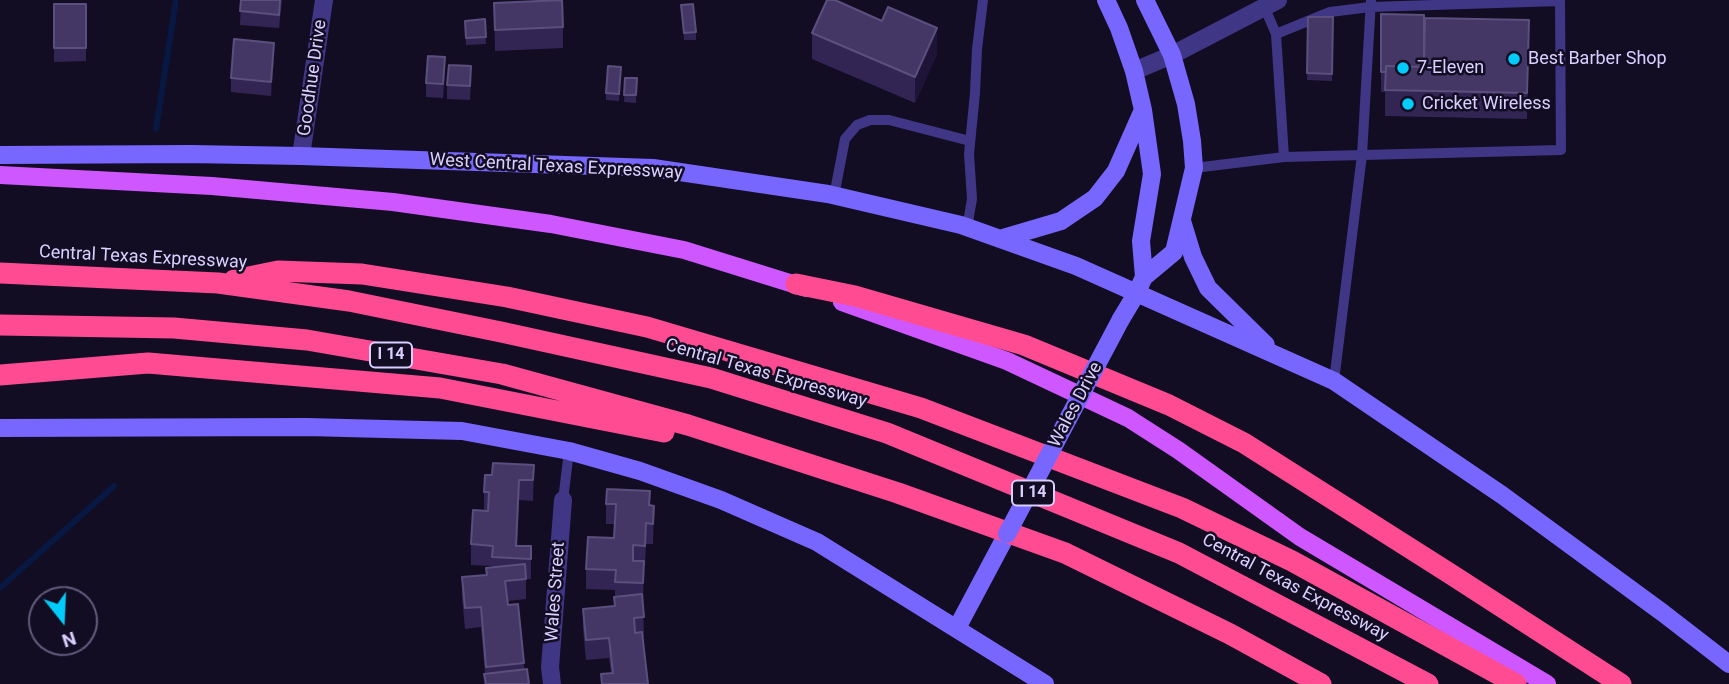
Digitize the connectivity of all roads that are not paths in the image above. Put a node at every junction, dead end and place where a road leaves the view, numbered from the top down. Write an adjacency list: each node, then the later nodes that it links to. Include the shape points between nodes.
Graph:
1 (324, 0): 15 (street, Goodhue Drive)
2 (983, 0): 12 (lane)
3 (1107, 0): 10 (main road)
4 (1145, 0): 9 (main road)
5 (1560, 1): 7 (lane); 14 (lane, via 1561,150)
6 (1271, 3): 8 (lane); 9 (street)
7 (1371, 3): 8 (lane, via 1329,12); 14 (lane)
8 (1276, 34): 16 (lane)
9 (1172, 55): 10 (street); 17 (main road, via 1186,104)
10 (1134, 71): 11 (main road)
11 (1143, 110): 22 (main road, via 1116,171 1095,198 1061,221); 24 (main road, via 1152,174 1141,241)
12 (970, 141): 19 (lane, via 889,121 857,125 845,139); 21 (lane, via 972,199)
13 (0, 155): 15 (main road, West Central Texas Expressway)
14 (1362, 155): 16 (lane); 31 (lane)
15 (302, 156): 19 (main road, West Central Texas Expressway, via 653,169)
16 (1284, 157): 17 (lane)
17 (1194, 168): 20 (main road)
18 (0, 175): 26 (main road, via 212,186 406,204 551,224 684,250)
19 (834, 196): 21 (main road, West Central Texas Expressway)
20 (1181, 221): 24 (main road, via 1174,252); 29 (main road, via 1208,288)
21 (967, 228): 22 (main road, West Central Texas Expressway)
22 (1000, 239): 27 (main road, West Central Texas Expressway)
23 (0, 273): 25 (highway, Central Texas Expressway / I 14)
24 (1144, 277): 27 (main road, Wales Drive)
25 (218, 283): 41 (highway, Central Texas Expressway / I 14, via 349,301 711,378 887,433 1179,553); 42 (highway, via 278,271 362,274 507,297 647,327 920,408 1182,508 1292,561)
26 (796, 284): 43 (main road, via 1007,361 1128,418 1300,537); 44 (highway, via 855,296 1024,345 1168,405 1244,443)
27 (1136, 294): 29 (main road, West Central Texas Expressway); 36 (main road, Wales Drive, bridge)
28 (0, 325): 34 (highway, I 14, via 174,328 320,343 502,374)
29 (1273, 353): 31 (main road, West Central Texas Expressway)
30 (0, 375): 34 (highway, via 148,363 440,388)
31 (1334, 381): 37 (main road, West Central Texas Expressway, via 1502,495)
32 (0, 428): 33 (main road, via 462,431)
33 (569, 452): 35 (lane); 36 (main road, via 721,500 817,542)
34 (770, 452): 40 (highway, I 14, via 1065,553)
35 (564, 500): 38 (street, Wales Street)
36 (957, 628): 39 (main road)
37 (1729, 664)
38 (552, 684)
39 (1045, 684)
40 (1321, 684)
41 (1428, 684)
42 (1516, 684)
43 (1546, 684)
44 (1621, 684)

